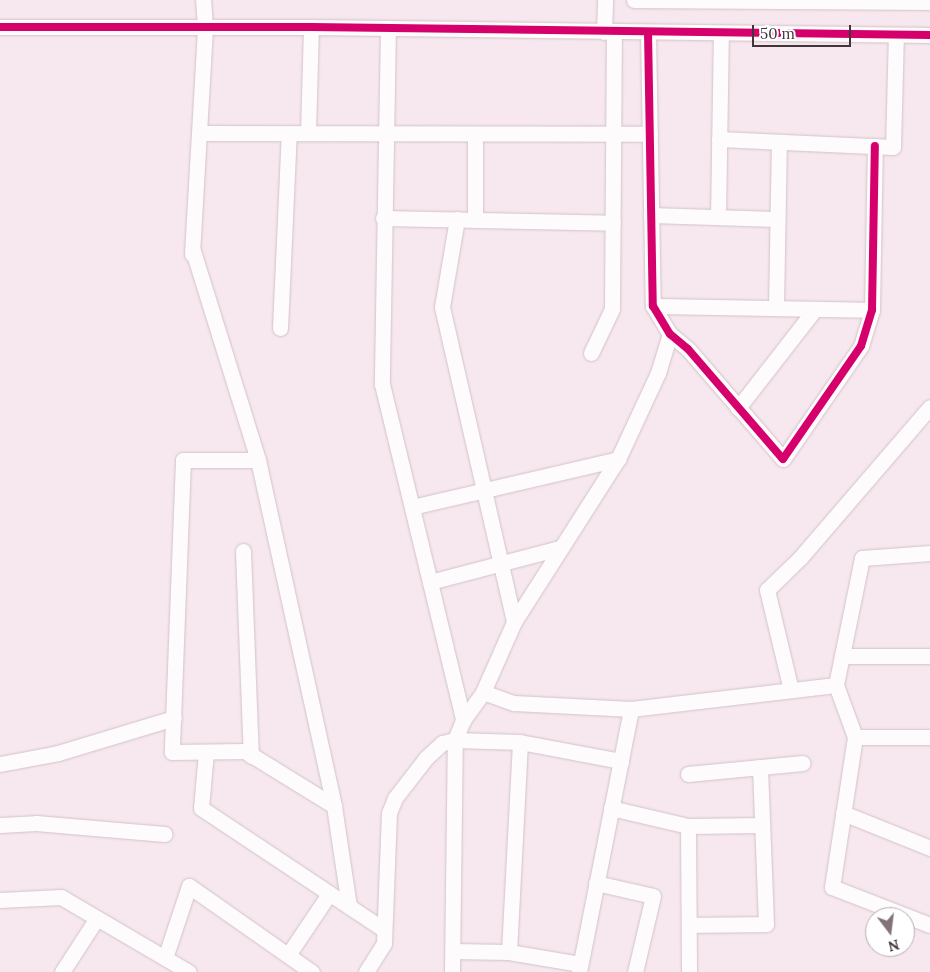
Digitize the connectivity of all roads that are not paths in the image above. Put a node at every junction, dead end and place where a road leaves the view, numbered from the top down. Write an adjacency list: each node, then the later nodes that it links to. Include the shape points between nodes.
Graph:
1 (203, 0): 10 (street)
2 (605, 0): 13 (street)
3 (634, 0): 4 (street)
4 (671, 0): 5 (street)
5 (746, 0): 6 (street)
6 (818, 1): 7 (street)
7 (869, 1): 8 (street)
8 (930, 2)
9 (0, 27): 10 (street)
10 (205, 27): 11 (street); 18 (street)
11 (311, 27): 12 (street); 20 (street)
12 (388, 28): 13 (street); 21 (street)
13 (609, 32): 14 (street); 23 (street)
14 (648, 32): 15 (street); 24 (street)
15 (721, 34): 16 (street); 25 (street)
16 (896, 35): 17 (street); 27 (street, via 894,147)
17 (930, 36)
18 (199, 133): 19 (street); 45 (street, via 192,252)
19 (289, 133): 20 (street); 39 (street)
20 (308, 133): 21 (street)
21 (385, 133): 22 (street); 30 (street)
22 (475, 134): 23 (street); 33 (street)
23 (614, 134): 24 (street); 34 (street)
24 (650, 134): 28 (street)
25 (719, 139): 26 (street); 29 (street)
26 (779, 142): 27 (street); 32 (street)
27 (875, 146): 38 (street)
28 (651, 215): 29 (street); 35 (street)
29 (718, 217): 32 (street)
30 (384, 218): 31 (street); 47 (street, via 382,384)
31 (457, 219): 33 (street); 46 (street, via 442,307)
32 (776, 219): 36 (street)
33 (475, 220): 34 (street)
34 (613, 223): 41 (street, via 612,309)
35 (653, 306): 36 (street); 40 (street)
36 (776, 308): 37 (street)
37 (815, 309): 38 (street); 43 (street)
38 (872, 310): 43 (street, via 861,346 784,459)
39 (280, 328)
40 (670, 334): 43 (street, via 688,349); 44 (street, via 658,373)
41 (591, 354)
42 (930, 407): 57 (street, via 800,558 767,590)
43 (738, 408)
44 (618, 459): 46 (street); 48 (street)
45 (258, 460): 60 (street, via 183,460); 73 (street)
46 (484, 490): 47 (street); 51 (street)
47 (412, 507): 52 (street)
48 (560, 548): 51 (street); 53 (street)
49 (243, 551): 67 (street)
50 (930, 553): 54 (street, via 862,558)
51 (501, 563): 52 (street); 53 (street)
52 (430, 582): 61 (street)
53 (514, 622): 58 (street)
54 (842, 656): 55 (street); 56 (street)
55 (930, 656)
56 (836, 685): 57 (street); 62 (street)
57 (792, 690): 59 (street)
58 (483, 692): 59 (street, via 514,703); 61 (street)
59 (631, 709): 68 (street)
60 (174, 718): 66 (street, via 172,752); 70 (street, via 58,753)
61 (463, 720): 64 (street)
62 (855, 737): 63 (street); 75 (street)
63 (930, 737)
64 (455, 740): 65 (street); 88 (street, via 442,743 426,758 395,798 389,813); 89 (street)
65 (520, 742): 68 (street); 90 (street)
66 (206, 752): 67 (street, via 244,752); 82 (street, via 201,808)
67 (251, 756): 73 (street)
68 (621, 761): 74 (street)
69 (802, 763): 71 (street)
70 (0, 764)
71 (760, 767): 72 (street); 77 (street)
72 (688, 774)
73 (334, 806): 84 (street)
74 (611, 808): 78 (street); 81 (street)
75 (843, 813): 80 (street); 87 (street, via 832,887)
76 (0, 825): 79 (street, via 36,823)
77 (762, 825): 78 (street); 86 (street, via 766,924)
78 (688, 826): 86 (street)
79 (165, 834)
80 (930, 848)
81 (596, 883): 93 (street); 99 (street, via 653,896)
82 (329, 894): 84 (street); 91 (street)
83 (0, 900): 85 (street, via 61,897)
84 (349, 906): 88 (street)
85 (97, 918): 92 (street); 94 (street)
86 (689, 925): 100 (street)
87 (930, 925)
88 (383, 929): 97 (street, via 384,943)
89 (452, 951): 90 (street); 98 (street)
90 (509, 952): 93 (street)
91 (288, 955): 92 (street, via 189,886); 96 (street)
92 (165, 958): 95 (street)
93 (579, 968)
94 (62, 972)
95 (189, 972)
96 (312, 972)
97 (366, 972)
98 (452, 972)
99 (635, 972)
100 (689, 972)

